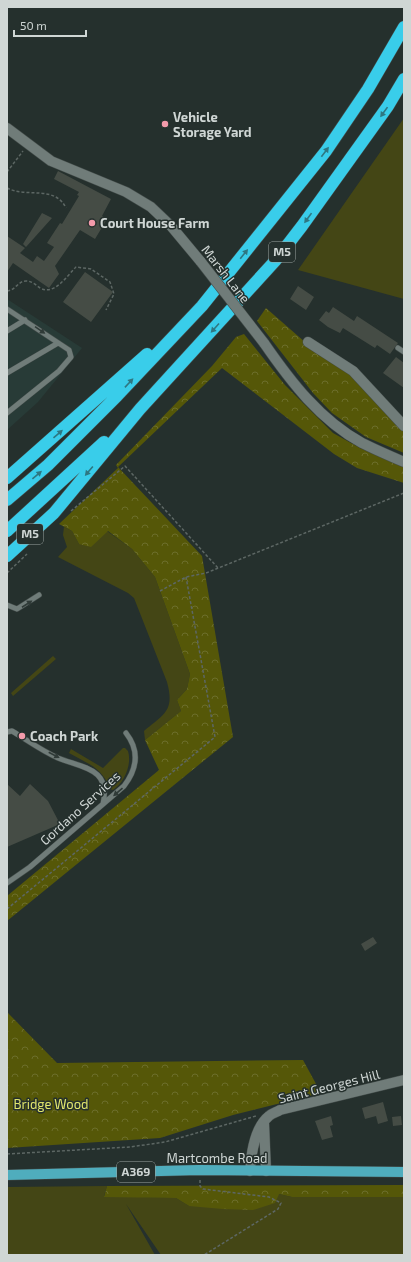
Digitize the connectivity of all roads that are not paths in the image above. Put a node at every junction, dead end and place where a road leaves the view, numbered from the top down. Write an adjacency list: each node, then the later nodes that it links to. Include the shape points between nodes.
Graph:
1 (404, 27): 4 (highway, M5, one-way to 1, via 326,151 368,89)
2 (404, 79): 13 (highway, M5, one-way to 13, via 388,106 275,261)
3 (7, 128): 16 (street, Marsh Lane, bridge, via 51,162 126,192 150,207 171,226 201,262 305,398 325,417 361,442)
4 (202, 306): 17 (highway, M5, one-way to 4); 18 (highway, M5, one-way to 4, via 48,465)
5 (7, 308): 6 (lane)
6 (25, 320): 7 (lane); 8 (lane, one-way to 8)
7 (7, 331)
8 (58, 342): 12 (lane); 14 (lane, via 70,350 70,357 59,371)
9 (308, 342): 15 (street, via 353,371)
10 (398, 348): 11 (lane)
11 (404, 352)
12 (7, 374)
13 (140, 409): 19 (highway, M5); 20 (highway, M5, one-way to 20, via 54,513)
14 (7, 413)
15 (404, 426)
16 (404, 462)
17 (7, 478)
18 (7, 500)
19 (7, 531)
20 (7, 556)
21 (39, 595): 22 (lane, one-way to 21, via 17,609)
22 (7, 605)
23 (7, 732): 25 (lane, one-way to 25, via 12,731 57,758 95,773 106,792)
24 (126, 733): 25 (lane, Gordano Services, one-way to 25, via 136,758 132,775 124,786)
25 (103, 804): 26 (lane, Gordano Services)
26 (7, 884)
27 (404, 1080): 28 (street, Saint Georges Hill, via 280,1110)
28 (266, 1120): 29 (street, via 254,1144); 30 (street)
29 (250, 1171): 30 (main road, Martcombe Road / A369); 32 (main road, Martcombe Road / A369)
30 (266, 1171): 31 (main road, Martcombe Road / A369)
31 (404, 1172)
32 (7, 1175)

